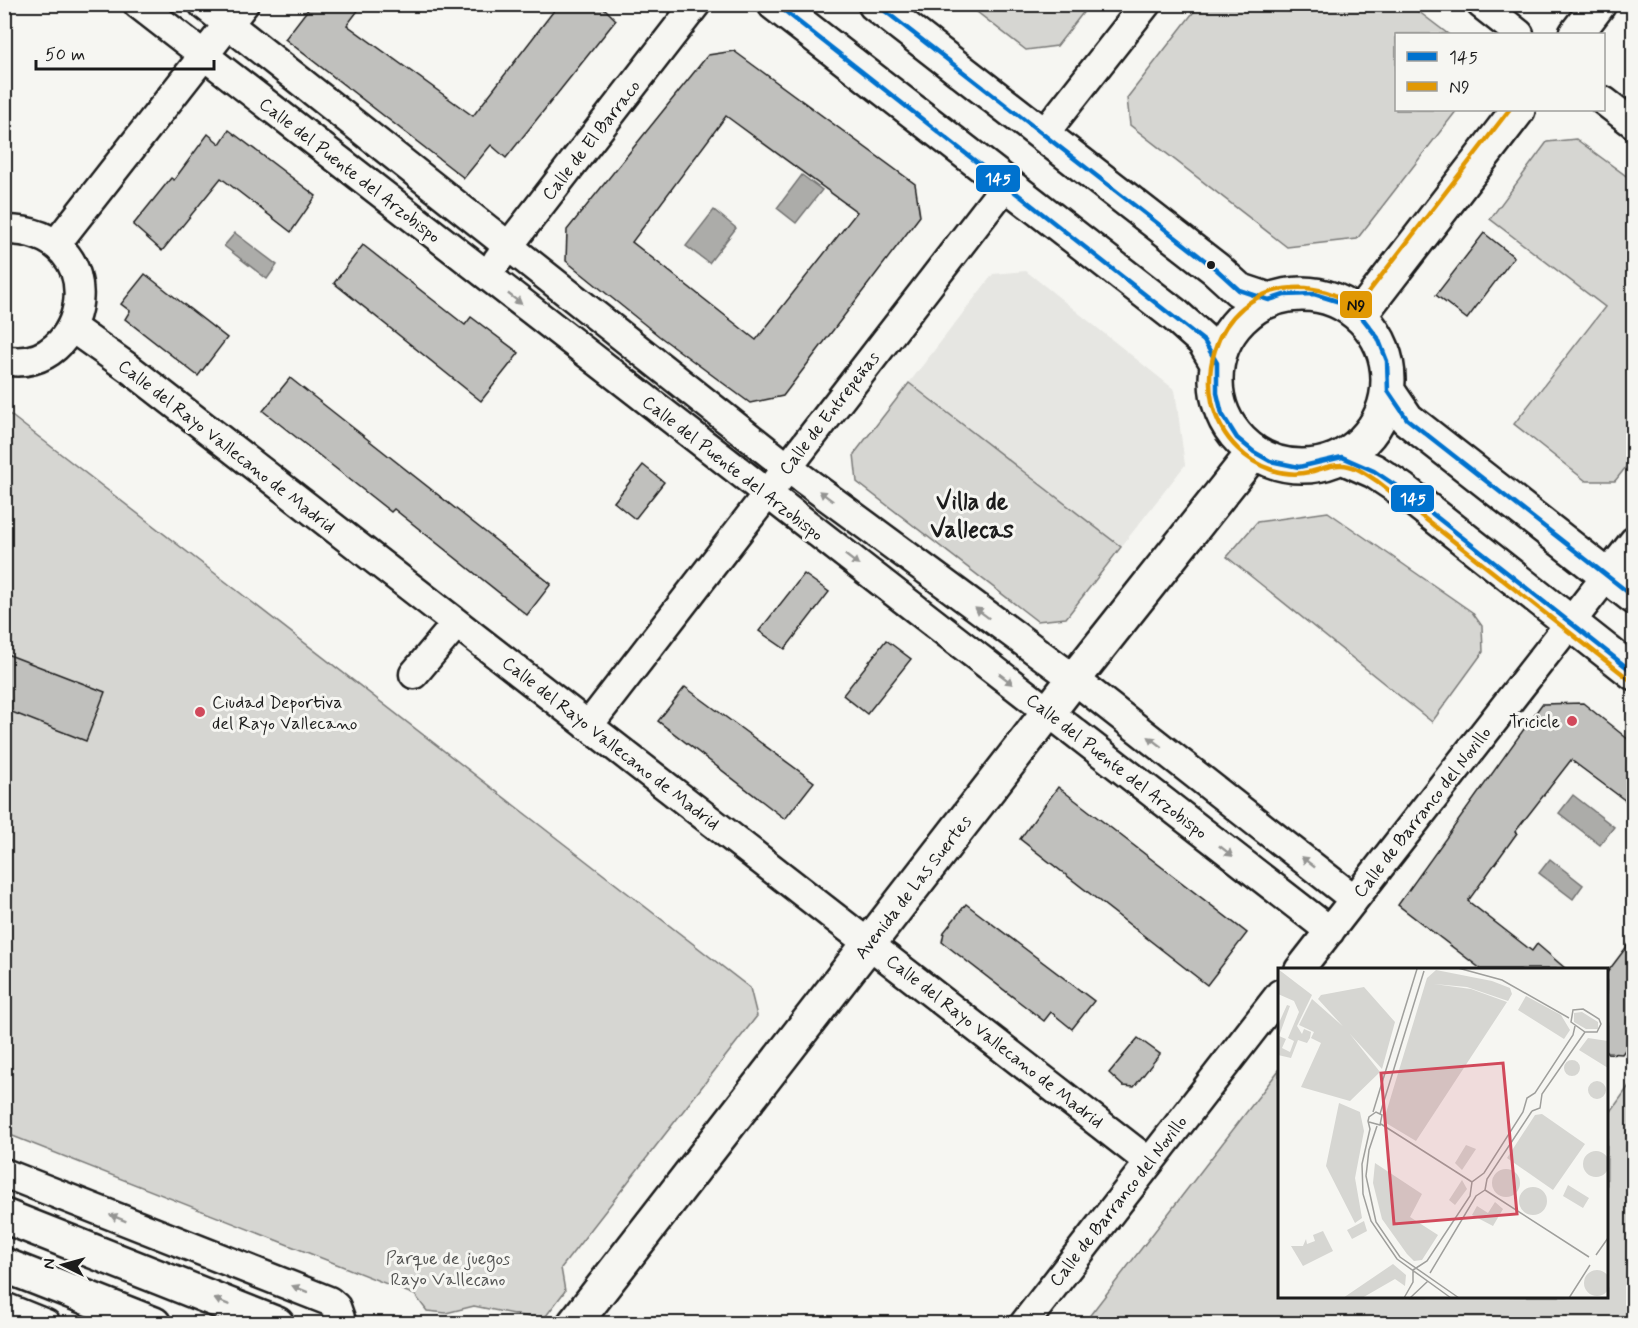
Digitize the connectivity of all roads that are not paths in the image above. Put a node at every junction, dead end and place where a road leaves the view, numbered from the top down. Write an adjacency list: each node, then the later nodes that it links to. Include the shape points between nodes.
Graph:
1 (138, 4): 12 (street, Calle del Puente del Arzobispo)
2 (203, 4): 9 (street, Calle del Puente del Arzobispo)
3 (696, 4): 20 (street, Calle de El Barraco)
4 (775, 4): 17 (main road)
5 (875, 4): 16 (main road)
6 (1146, 4): 16 (street)
7 (1480, 4): 10 (street)
8 (1599, 4): 11 (main road)
9 (237, 15): 12 (street); 20 (street, Calle del Puente del Arzobispo)
10 (1518, 33)
11 (1577, 33)
12 (204, 56): 19 (street); 21 (street, Calle del Puente del Arzobispo)
13 (1605, 102): 15 (street)
14 (1517, 111): 23 (main road)
15 (1634, 124)
16 (1043, 135): 22 (main road, via 1239,290)
17 (1006, 185): 26 (main road, via 1175,315 1204,341); 30 (street, Calle de Entrepeñas)
18 (4, 230): 19 (street, via 40,234)
19 (56, 244): 24 (street, via 70,260 78,278 80,298)
20 (509, 246): 21 (street, Calle de El Barraco); 30 (street, Calle del Puente del Arzobispo)
21 (486, 276): 31 (street, Calle del Puente del Arzobispo, one-way to 31)
22 (1269, 300): 23 (main road, via 1314,294 1343,303); 26 (main road, via 1243,316 1225,340)
23 (1359, 315): 27 (main road, via 1381,346)
24 (71, 327): 25 (street, via 51,350 32,359); 36 (street, Calle del Rayo Vallecano de Madrid)
25 (4, 360)
26 (1217, 363): 28 (main road, via 1222,414 1237,438)
27 (1388, 391): 29 (main road, via 1382,413 1366,438); 33 (main road, via 1407,419)
28 (1254, 452): 29 (main road, via 1270,461 1299,467); 39 (main road, Avenida de Las Suertes)
29 (1342, 457): 35 (main road, via 1401,489)
30 (787, 467): 31 (street, Calle de Entrepeñas); 39 (street, Calle del Puente del Arzobispo, one-way to 30)
31 (767, 494): 40 (street, Calle del Puente del Arzobispo, one-way to 40); 41 (street, Calle de Entrepeñas)
32 (1634, 541): 33 (street, Calle de Barranco del Novillo)
33 (1606, 577): 34 (main road); 35 (street, Calle de Barranco del Novillo)
34 (1634, 597)
35 (1568, 623): 37 (main road); 42 (street, Calle de Barranco del Novillo)
36 (456, 624): 38 (street); 41 (street, Calle del Rayo Vallecano de Madrid)
37 (1634, 673)
38 (414, 674)
39 (1074, 679): 40 (main road, Avenida de Las Suertes); 42 (street, Calle del Puente del Arzobispo, one-way to 39)
40 (1049, 713): 43 (street, Calle del Puente del Arzobispo, one-way to 43); 44 (main road, Avenida de Las Suertes)
41 (588, 726): 44 (street, Calle del Rayo Vallecano de Madrid)
42 (1354, 899): 43 (street, Calle de Barranco del Novillo)
43 (1330, 931): 45 (street, Calle de Barranco del Novillo)
44 (869, 943): 47 (street, Calle del Rayo Vallecano de Madrid); 56 (main road, Avenida de Las Suertes)
45 (1300, 968)
46 (1278, 997): 47 (street, Calle de Barranco del Novillo)
47 (1149, 1162): 57 (street, Calle de Barranco del Novillo)
48 (4, 1173): 55 (street, one-way to 48, via 329,1301)
49 (4, 1216): 54 (main road, one-way to 49)
50 (4, 1264): 53 (main road)
51 (4, 1307): 52 (street)
52 (46, 1323)
53 (154, 1323)
54 (277, 1323)
55 (342, 1323)
56 (574, 1323)
57 (1024, 1323)

